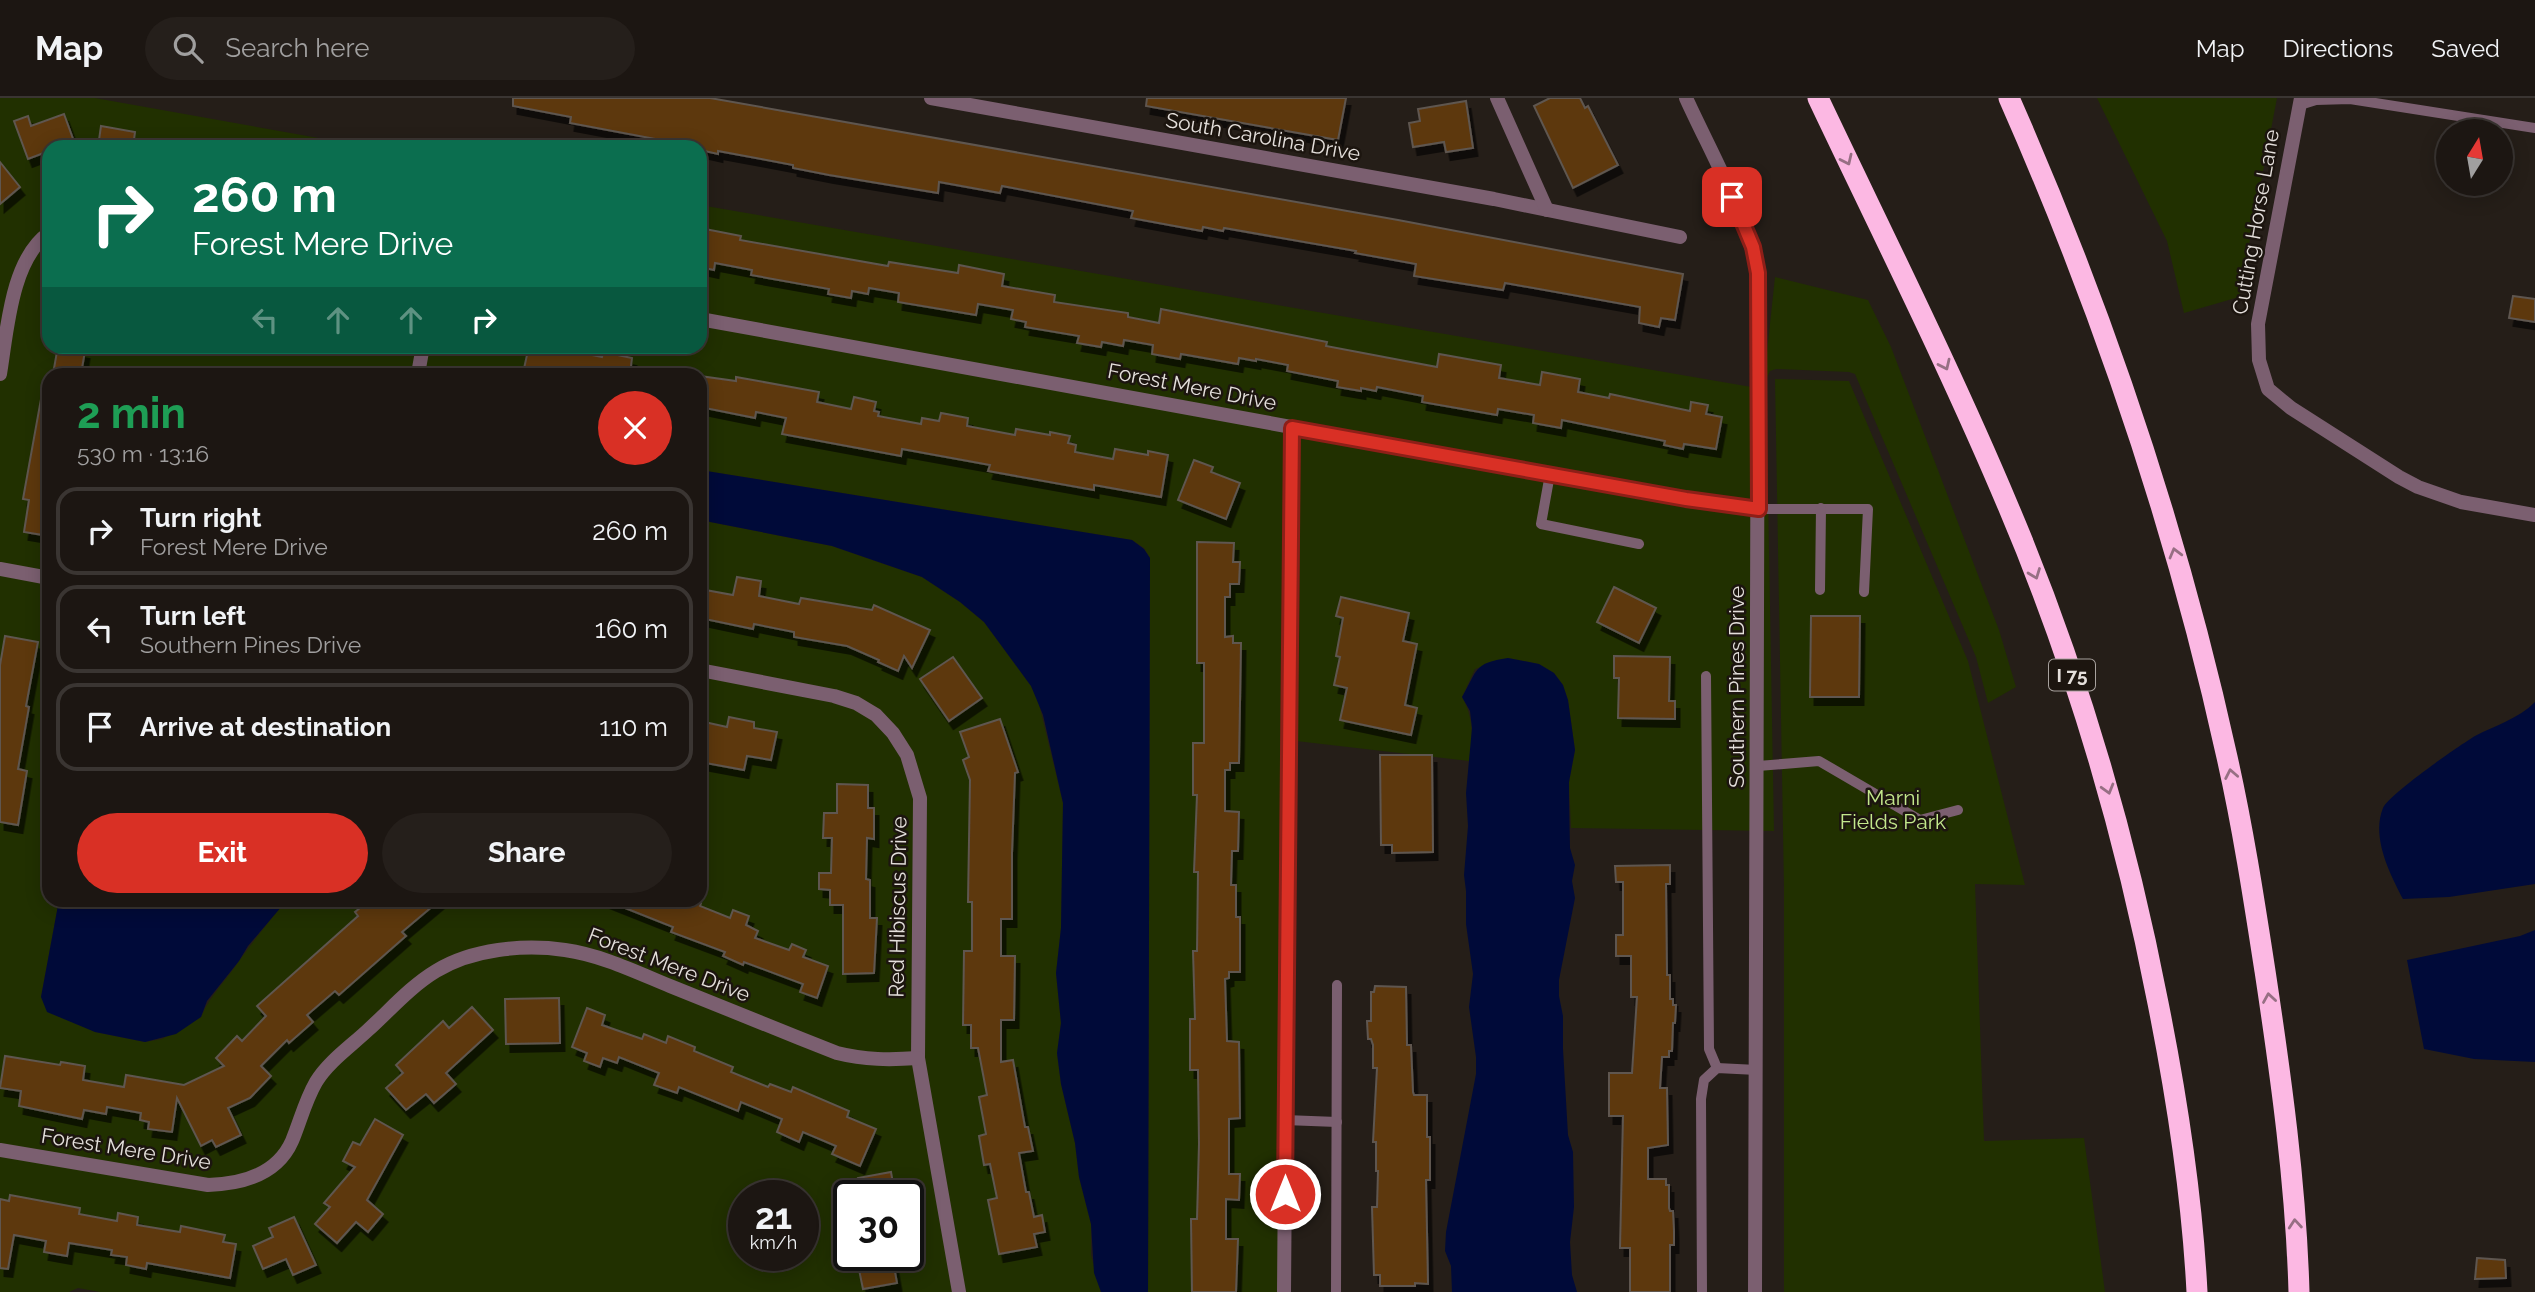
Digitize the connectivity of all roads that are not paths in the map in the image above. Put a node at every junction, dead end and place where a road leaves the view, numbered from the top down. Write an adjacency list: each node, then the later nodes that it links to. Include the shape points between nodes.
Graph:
1 (931, 98): 8 (street, South Carolina Drive)
2 (1497, 98): 8 (street)
3 (1686, 98): 16 (street, Southern Pines Drive, via 1744,222 1758,273)
4 (1818, 98): 39 (highway, I 75, one-way to 39, via 2009,508 2084,709 2146,939 2185,1163)
5 (2009, 98): 40 (highway, one-way to 5, via 2291,1171 2272,1018 2228,759 2168,526 2125,392 2042,172)
6 (2300, 101): 7 (lane, via 2350,99); 17 (street, Cutting Horse Lane, via 2258,324 2259,360 2268,389 2336,438 2418,487 2461,502)
7 (2535, 128)
8 (1547, 210): 9 (street)
9 (1680, 237)
10 (42, 241): 12 (street, via 28,256 18,280)
11 (707, 320): 13 (street, Forest Mere Drive)
12 (0, 374)
13 (1292, 428): 14 (street, Forest Mere Drive); 31 (street)
14 (1550, 474): 16 (street, Forest Mere Drive); 18 (lane, via 1541,524)
15 (1821, 508): 16 (lane); 21 (lane); 22 (lane, via 1868,509)
16 (1759, 509): 25 (street, Southern Pines Drive)
17 (2535, 515)
18 (1639, 544)
19 (0, 569): 20 (street)
20 (42, 577)
21 (1820, 590)
22 (1864, 592)
23 (707, 671): 28 (street, Red Hibiscus Drive, via 856,703 876,715 908,755 920,798)
24 (1706, 676): 29 (lane, via 1709,1049)
25 (1758, 766): 26 (lane, via 1819,761 1920,820); 30 (street, Southern Pines Drive)
26 (1958, 810)
27 (1337, 985): 32 (lane)
28 (918, 1058): 33 (street, Forest Mere Drive, via 881,1061 837,1053 606,961 565,950 522,948 455,960 418,985 317,1080 291,1144 257,1176 233,1184 208,1185); 34 (street, Red Hibiscus Drive)
29 (1717, 1069): 30 (lane); 37 (lane, via 1704,1080 1701,1099)
30 (1757, 1070): 38 (street, Southern Pines Drive)
31 (1285, 1120): 32 (lane); 35 (street)
32 (1337, 1122): 36 (lane)
33 (0, 1150)
34 (959, 1292)
35 (1284, 1292)
36 (1336, 1292)
37 (1702, 1292)
38 (1755, 1292)
39 (2197, 1292)
40 (2299, 1292)

